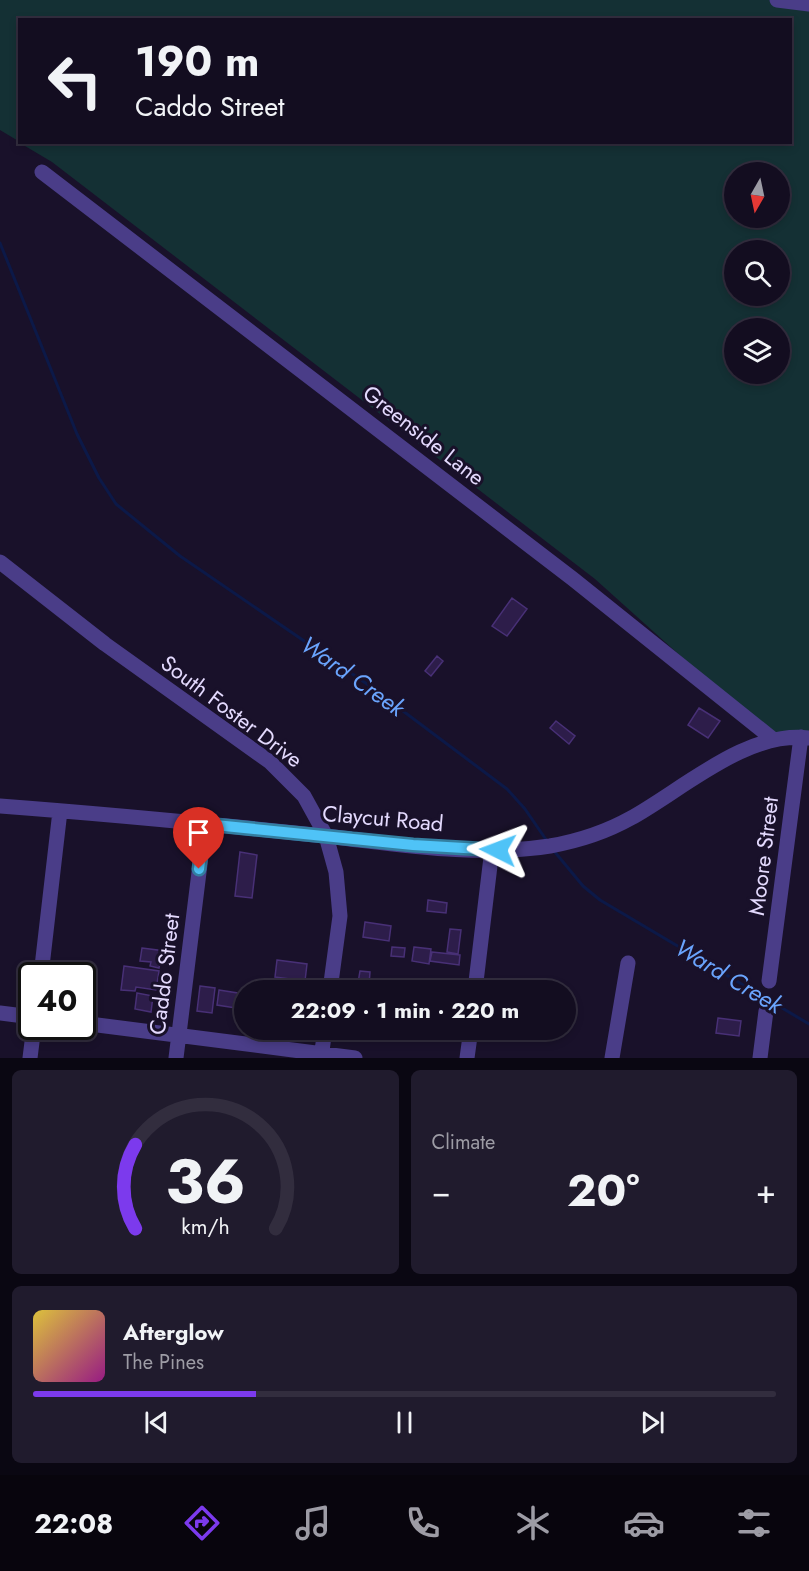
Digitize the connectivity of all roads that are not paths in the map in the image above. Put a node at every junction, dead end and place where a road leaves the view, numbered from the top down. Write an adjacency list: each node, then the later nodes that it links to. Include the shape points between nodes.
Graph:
1 (777, 0): 2 (street)
2 (809, 3)
3 (42, 172): 6 (street, Greenside Lane, via 573,579)
4 (0, 562): 10 (street, South Foster Drive, via 105,644 270,762 304,796)
5 (805, 737): 6 (street, Claycut Road); 16 (street, Moore Street)
6 (774, 740): 11 (street, Claycut Road, via 737,753 630,819 573,841 527,849)
7 (0, 806): 8 (street, Claycut Road)
8 (60, 811): 9 (street, Claycut Road); 12 (street)
9 (205, 824): 10 (street, Claycut Road); 21 (street, Caddo Street)
10 (326, 836): 11 (street, Claycut Road); 14 (street, South Foster Drive, via 336,872 340,916)
11 (492, 849): 15 (street)
12 (43, 962)
13 (628, 963): 30 (street)
14 (331, 980)
15 (477, 980)
16 (769, 981)
17 (766, 1011): 31 (street)
18 (0, 1013): 19 (street)
19 (18, 1015)
20 (96, 1025): 21 (street)
21 (179, 1035): 25 (street); 27 (street, Caddo Street)
22 (32, 1040): 26 (street)
23 (323, 1040): 25 (street)
24 (469, 1040): 29 (street)
25 (321, 1056): 28 (street)
26 (30, 1058)
27 (176, 1058)
28 (355, 1058)
29 (467, 1058)
30 (612, 1058)
31 (760, 1058)

